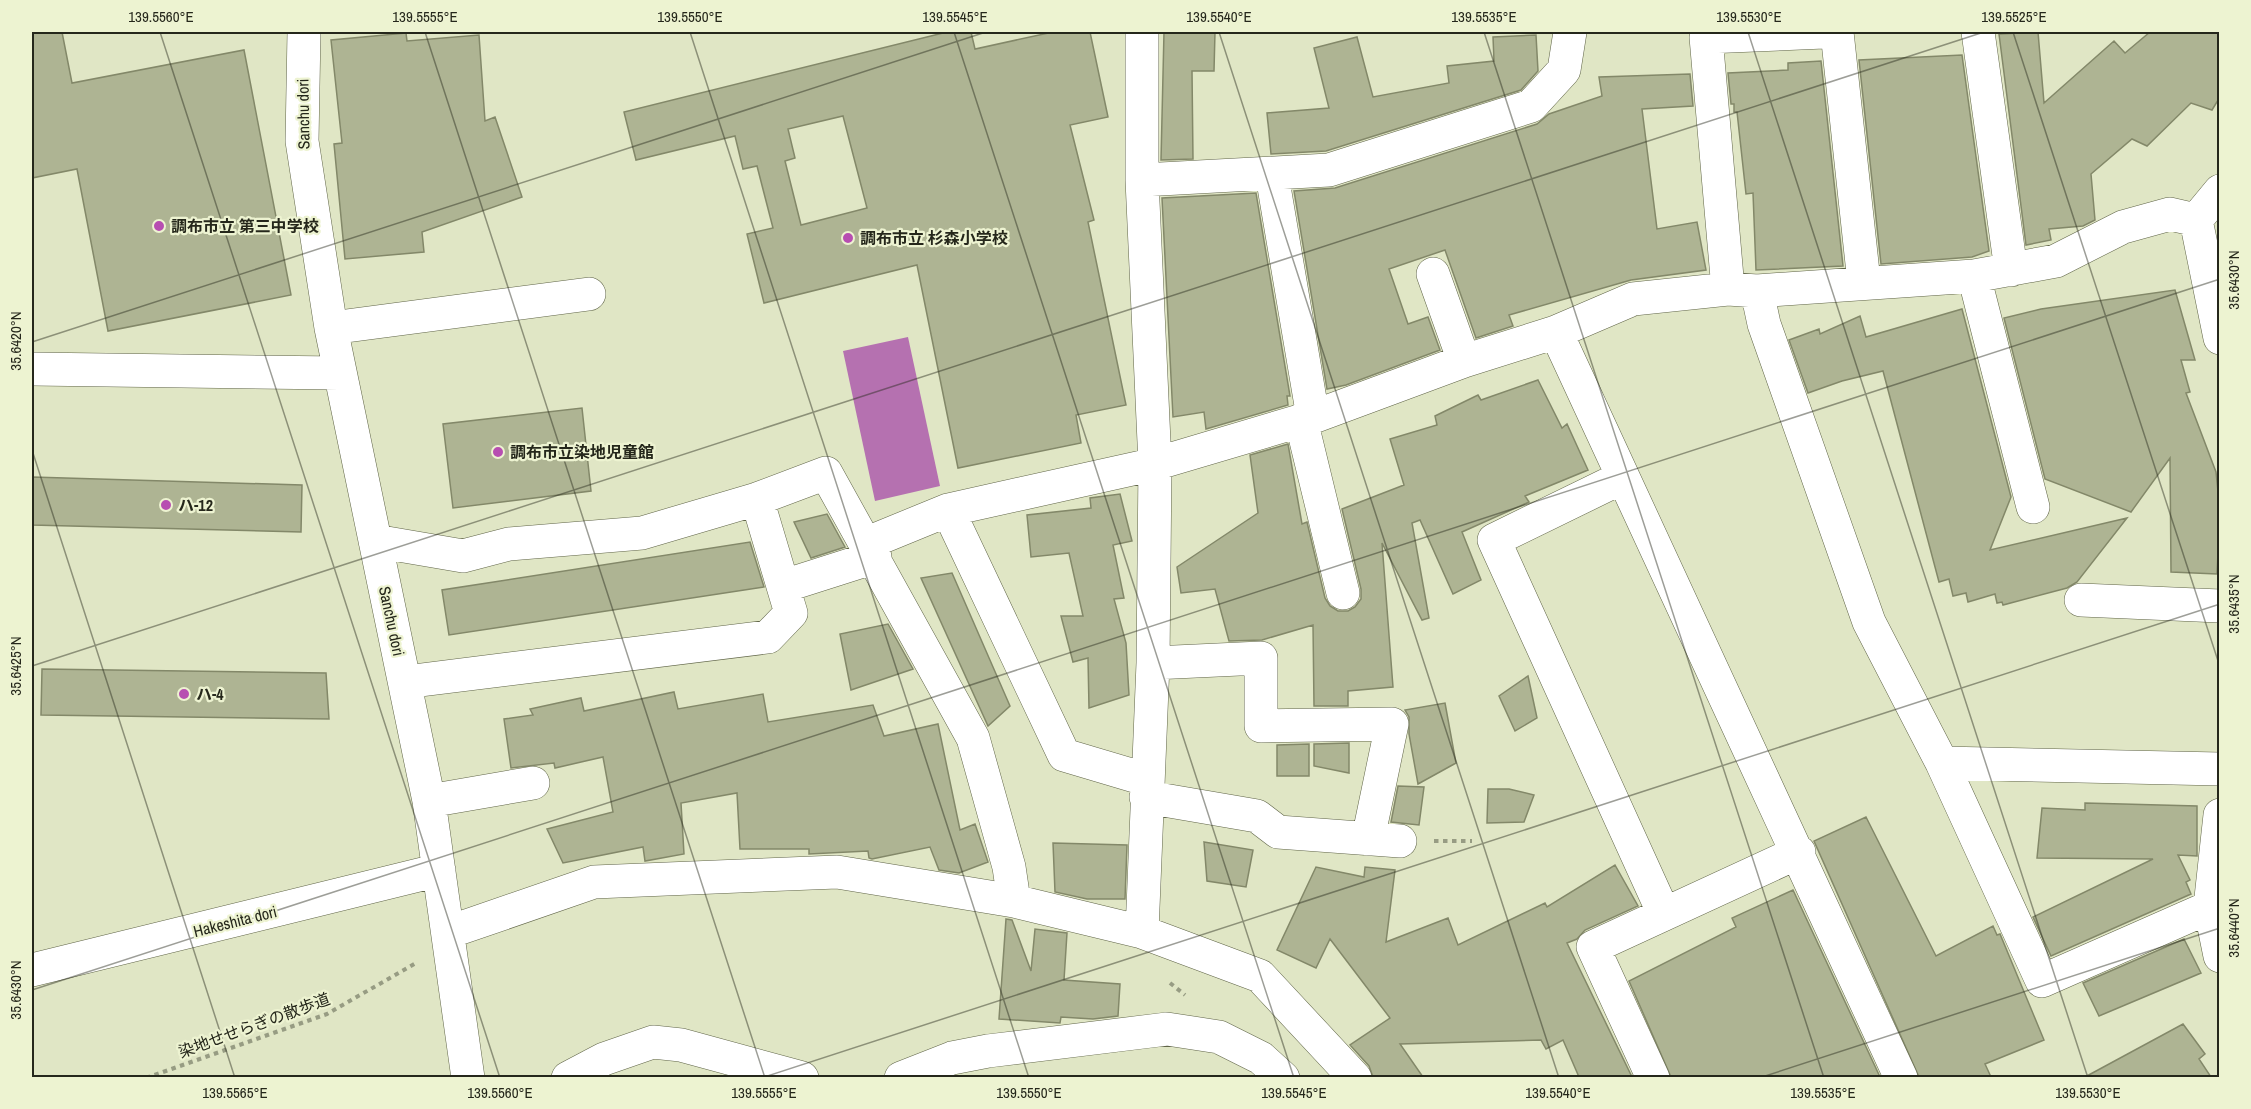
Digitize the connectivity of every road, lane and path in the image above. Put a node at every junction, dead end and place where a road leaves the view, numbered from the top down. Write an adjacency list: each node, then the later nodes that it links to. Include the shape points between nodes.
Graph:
1 (304, 32): 17 (street, Sanchu dori, via 302,141)
2 (1142, 32): 8 (street)
3 (1570, 32): 7 (street, via 1564,70 1531,106 1329,170)
4 (1824, 32): 15 (street, via 1706,37)
5 (1837, 32): 14 (street)
6 (1978, 32): 11 (street)
7 (1272, 175): 8 (street); 23 (street)
8 (1142, 180): 24 (street)
9 (2220, 191): 10 (street)
10 (2196, 220): 11 (street, via 2170,214 2122,227 2056,261); 19 (street)
11 (2011, 270): 13 (street)
12 (1433, 274): 20 (street)
13 (1974, 276): 14 (street); 27 (street)
14 (1864, 282): 15 (street)
15 (1743, 290): 18 (street, via 1634,299); 37 (street, via 1764,324 1869,622)
16 (589, 294): 17 (street)
17 (331, 328): 22 (street, Sanchu dori)
18 (1556, 332): 20 (street); 25 (street)
19 (2220, 338)
20 (1464, 362): 23 (street)
21 (32, 369): 22 (street)
22 (339, 374): 29 (street, Sanchu dori)
23 (1307, 418): 24 (street); 32 (street)
24 (1155, 464): 28 (street); 35 (street)
25 (1623, 477): 45 (street); 49 (street, via 1494,540)
26 (757, 499): 29 (street, via 642,533 509,544 463,556); 30 (street, via 826,473); 31 (street)
27 (2032, 507)
28 (948, 510): 30 (street); 40 (street, via 1064,755)
29 (375, 541): 36 (street, Sanchu dori)
30 (870, 551): 31 (street); 47 (street, via 973,738 1009,867)
31 (784, 586): 36 (street, via 791,613 768,637)
32 (1343, 593)
33 (2081, 600): 34 (street)
34 (2220, 606)
35 (1153, 663): 40 (street); 43 (street, via 1261,658 1261,726 1392,724)
36 (405, 682): 41 (street, Sanchu dori)
37 (1941, 763): 38 (street); 48 (street, via 2042,981)
38 (2220, 769)
39 (533, 783): 41 (street)
40 (1147, 788): 43 (street, via 1257,816 1278,832); 51 (street)
41 (429, 801): 46 (street, Sanchu dori)
42 (2220, 815): 48 (street)
43 (1368, 839): 44 (street)
44 (1400, 841)
45 (1799, 852): 49 (street); 66 (street)
46 (439, 870): 50 (street, Sanchu dori); 54 (street, Hakeshita dori)
47 (1014, 901): 50 (street, via 837,872 594,882); 51 (street)
48 (2210, 907): 52 (street)
49 (1664, 914): 65 (street, via 1593,947)
50 (449, 932): 59 (street, Sanchu dori)
51 (1142, 932): 64 (street, via 1260,976)
52 (2220, 956)
53 (420, 961): 58 (path, 染地せせらぎの散歩道, via 327,1014)
54 (32, 970)
55 (1166, 980): 56 (path)
56 (1193, 1001)
57 (989, 1064): 62 (street, via 952,1058); 63 (street, via 1167,1029 1219,1037 1261,1058)
58 (146, 1077)
59 (468, 1077)
60 (568, 1077): 61 (street, via 653,1042 681,1045)
61 (802, 1077)
62 (901, 1077)
63 (1283, 1077)
64 (1355, 1077)
65 (1653, 1077)
66 (1901, 1077)

